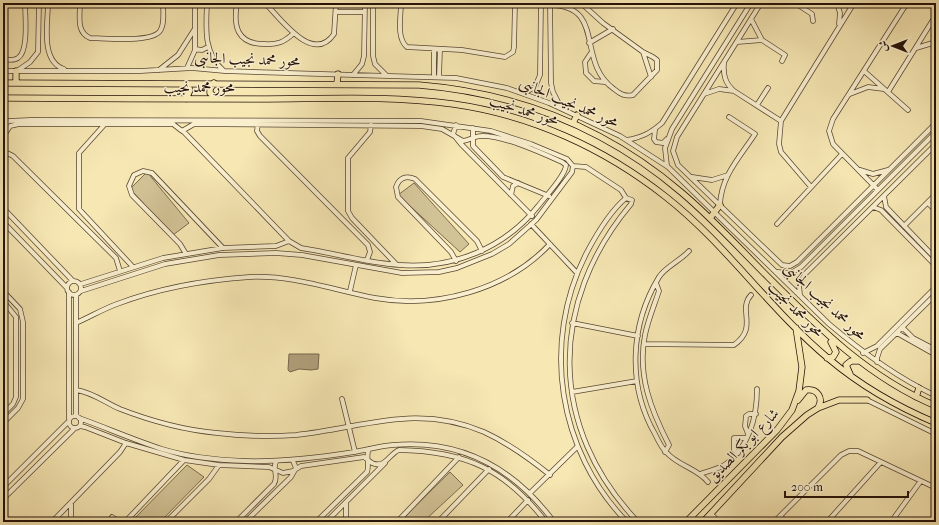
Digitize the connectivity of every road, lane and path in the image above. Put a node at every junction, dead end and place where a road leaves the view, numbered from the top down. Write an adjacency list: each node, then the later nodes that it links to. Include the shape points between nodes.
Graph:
1 (26, 3): 50 (street, via 24,50 14,60)
2 (39, 3): 46 (street)
3 (48, 3): 47 (street)
4 (80, 3): 5 (street, via 80,28 86,36 146,38 156,35 162,26)
5 (163, 3)
6 (195, 3): 33 (street)
7 (206, 3): 41 (street)
8 (237, 3): 36 (street, via 237,27 241,36 248,42 278,44)
9 (265, 3): 36 (street)
10 (336, 3): 27 (street)
11 (365, 3): 28 (street)
12 (373, 3): 62 (street, via 373,56 380,70)
13 (401, 3): 44 (street, via 400,35 403,44)
14 (515, 3): 45 (street, via 514,47 509,55 500,57)
15 (541, 3): 75 (street, via 540,75 535,87)
16 (581, 3): 26 (street)
17 (737, 3): 101 (street, via 662,123)
18 (751, 3): 108 (street)
19 (761, 3): 31 (street)
20 (795, 3): 32 (street, via 812,14)
21 (837, 3): 34 (street, via 840,13)
22 (854, 3): 34 (street)
23 (907, 3): 59 (street)
24 (550, 4): 25 (street); 82 (street, via 550,83)
25 (564, 4): 30 (street)
26 (590, 11): 30 (street); 35 (street)
27 (336, 12): 28 (street); 36 (street, via 334,34 325,43 310,44)
28 (364, 12): 61 (street, via 364,56 362,64)
29 (936, 15): 42 (street)
30 (582, 18): 40 (street)
31 (751, 19): 37 (street); 38 (street)
32 (813, 21)
33 (195, 27): 43 (street); 55 (street, via 182,50)
34 (839, 28): 89 (street)
35 (613, 29): 40 (street); 48 (street)
36 (294, 33)
37 (762, 40): 38 (street); 51 (street, via 785,55)
38 (737, 42): 52 (street)
39 (936, 42): 42 (street)
40 (589, 43): 49 (street)
41 (208, 47): 43 (street, via 202,50); 58 (street, via 212,57)
42 (916, 48): 74 (street)
43 (195, 49): 53 (street)
44 (434, 49): 45 (street); 63 (street)
45 (440, 49): 64 (street)
46 (38, 52): 47 (street); 57 (street, via 30,62)
47 (48, 52): 54 (street, via 55,64)
48 (643, 52): 65 (street); 65 (street, via 656,60 657,70)
49 (591, 53): 66 (street); 66 (street, via 584,62 586,73 594,81)
50 (3, 59)
51 (782, 61)
52 (724, 63): 73 (street, via 725,78); 76 (street)
53 (186, 68): 55 (street, محور محمد نجيب الجانبى); 58 (street, محور محمد نجيب الجانبى)
54 (68, 70): 55 (street, محور محمد نجيب الجانبى); 57 (street, محور محمد نجيب الجانبى)
55 (159, 70)
56 (3, 71): 57 (street, محور محمد نجيب الجانبى)
57 (16, 71): 68 (main road)
58 (225, 71): 60 (street, محور محمد نجيب الجانبى)
59 (864, 71): 74 (street); 77 (street)
60 (338, 74): 61 (street, محور محمد نجيب الجانبى); 71 (main road)
61 (352, 75): 62 (street, محور محمد نجيب الجانبى)
62 (386, 75): 63 (street, محور محمد نجيب الجانبى)
63 (434, 76): 64 (street, محور محمد نجيب الجانبى)
64 (439, 77): 75 (street, محور محمد نجيب الجانبى, via 474,81)
65 (651, 77): 66 (street, via 638,92 628,96)
66 (605, 82)
67 (3, 83): 68 (main road, محور محمد نجيب)
68 (16, 83): 69 (main road, محور محمد نجيب)
69 (176, 83): 70 (main road, محور محمد نجيب); 79 (main road, via 189,88 190,93)
70 (214, 83): 71 (main road, محور محمد نجيب); 80 (main road, via 210,93 214,98)
71 (338, 84): 92 (main road, محور محمد نجيب, via 412,84 459,89 517,102)
72 (768, 88): 81 (street)
73 (734, 91): 76 (street, via 719,89); 81 (street)
74 (887, 91): 77 (street, via 868,87); 83 (street)
75 (524, 93): 82 (street, محور محمد نجيب الجانبى)
76 (704, 94): 118 (street, via 674,144 678,165)
77 (848, 95): 112 (street, via 833,119 829,131 833,144)
78 (3, 98): 79 (main road, محور محمد نجيب)
79 (186, 99): 80 (main road, محور محمد نجيب)
80 (222, 99): 185 (main road, محور محمد نجيب, via 434,102 485,110 552,130 612,160 666,196)
81 (757, 105): 89 (street)
82 (561, 108): 84 (street, محور محمد نجيب الجانبى)
83 (908, 110)
84 (577, 115): 92 (main road); 109 (street, محور محمد نجيب الجانبى)
85 (729, 117): 117 (street, via 755,134)
86 (177, 120): 87 (street); 88 (street); 98 (street)
87 (188, 120): 90 (street); 99 (street)
88 (92, 121): 93 (street); 97 (street, via 16,120 9,121); 104 (street, via 14,124 6,130)
89 (781, 121): 121 (street, via 781,152)
90 (258, 122): 91 (street); 99 (street, via 194,124); 155 (street, via 257,131 260,136 368,245)
91 (363, 123): 95 (street); 96 (street, via 421,121)
92 (573, 123): 138 (main road, محور محمد نجيب, via 606,139 643,162)
93 (105, 124): 98 (street, via 172,124); 160 (street, via 79,153 78,206 80,212)
94 (936, 124): 116 (street)
95 (371, 125): 105 (street, via 436,128); 158 (street, via 370,132 348,158 348,211)
96 (456, 125): 100 (street); 105 (street, via 453,131)
97 (3, 126)
98 (176, 127): 102 (street)
99 (189, 127): 102 (street)
100 (473, 128): 106 (street); 113 (street, via 531,144 568,159)
101 (654, 130): 108 (street, via 656,142 663,143); 109 (street, via 646,135)
102 (183, 131): 144 (street)
103 (936, 132): 107 (street)
104 (3, 137)
105 (455, 137): 106 (street, via 463,140); 124 (street)
106 (472, 138): 119 (street, via 475,149 500,175); 125 (street, via 492,137 529,148 564,163 565,170)
107 (930, 138): 110 (street); 122 (street)
108 (667, 139): 114 (street, via 665,158)
109 (626, 140): 114 (street, محور محمد نجيب الجانبى)
110 (936, 144): 126 (street)
111 (3, 151): 161 (street, via 13,156 116,258)
112 (842, 154): 115 (street); 121 (street)
113 (573, 166): 127 (street, via 586,167 621,190); 128 (street, via 572,172)
114 (668, 167): 135 (street, محور محمد نجيب الجانبى)
115 (856, 168): 116 (street, via 873,174); 120 (street)
116 (890, 169): 120 (street)
117 (728, 175): 118 (street, via 712,180); 131 (street, via 722,187)
118 (689, 176): 131 (street)
119 (518, 183): 124 (street, via 512,189); 125 (street)
120 (874, 186): 122 (street); 131 (street, via 790,266 782,265)
121 (811, 187): 142 (street)
122 (878, 190): 163 (street, via 801,267 791,273)
123 (936, 194): 130 (street)
124 (511, 195): 137 (street)
125 (547, 195): 128 (street); 137 (street)
126 (884, 196): 132 (street); 143 (street, via 886,207)
127 (626, 198): 129 (street); 134 (street, via 632,200)
128 (552, 199): 139 (street)
129 (622, 202): 134 (street); 162 (street, via 601,229)
130 (928, 203): 136 (street); 143 (street)
131 (720, 205): 135 (main road)
132 (873, 207): 159 (street, via 881,210); 178 (street, via 805,274 799,285)
133 (3, 208): 166 (street)
134 (628, 208): 164 (street, via 607,235)
135 (715, 212): 138 (main road); 163 (street, محور محمد نجيب الجانبى)
136 (936, 212)
137 (531, 215): 139 (street); 149 (street, via 504,238)
138 (710, 218): 186 (main road, محور محمد نجيب)
139 (536, 220): 141 (street)
140 (3, 222): 171 (street)
141 (531, 224): 145 (street); 157 (street, via 492,254 458,268 402,273)
142 (777, 224)
143 (904, 226): 154 (street)
144 (288, 241): 146 (street); 147 (street)
145 (550, 244): 162 (street); 174 (street, via 514,272 490,285 464,294 442,299 397,301)
146 (279, 245): 148 (street); 152 (street)
147 (298, 246): 153 (street); 155 (street)
148 (223, 248): 151 (street); 151 (street, via 152,173 143,171 134,174 129,186 132,195 180,244)
149 (482, 251): 156 (street); 156 (street, via 478,241 415,179 401,179 396,187 398,197)
150 (689, 251): 168 (street, via 666,269)
151 (186, 254): 160 (street)
152 (281, 254): 153 (street); 173 (street, via 219,255 185,260 144,270)
153 (294, 255): 157 (street)
154 (936, 258)
155 (367, 260): 158 (street)
156 (456, 260): 158 (street, via 430,265)
157 (356, 265): 174 (street)
158 (396, 265)
159 (936, 266)
160 (133, 267): 161 (street)
161 (120, 271): 169 (street)
162 (577, 272): 164 (street, via 584,272); 165 (street)
163 (777, 272): 178 (street, محور محمد نجيب الجانبى)
164 (586, 276): 167 (street)
165 (575, 278): 167 (street, via 577,282); 228 (street, via 563,326 561,375 563,400)
166 (73, 281): 169 (street); 171 (street, via 69,283)
167 (584, 281): 181 (street)
168 (656, 283): 182 (street); 184 (street, via 659,291)
169 (80, 284): 173 (street)
170 (936, 287): 193 (street, via 877,346)
171 (68, 290): 176 (street); 218 (street)
172 (3, 291): 196 (street, via 20,309 23,316)
173 (81, 291): 176 (street)
174 (350, 291): 180 (street, via 308,281 268,277 214,281 141,296 116,304)
175 (936, 294): 183 (street)
176 (76, 295): 180 (street)
177 (751, 295): 190 (street, via 745,307 748,326 734,345)
178 (800, 295): 193 (street, محور محمد نجيب الجانبى)
179 (3, 301): 195 (street, via 16,317)
180 (76, 323): 204 (street)
181 (572, 324): 188 (street); 207 (street)
182 (640, 326): 184 (street, via 644,324); 188 (street)
183 (902, 327): 187 (street); 191 (street, via 914,338)
184 (646, 328): 190 (street)
185 (796, 328): 197 (main road, محور محمد نجيب); 212 (main road, شارع ابو بكر الصديق, via 802,367 799,391)
186 (822, 332): 197 (main road, via 836,349 833,357); 198 (main road, محور محمد نجيب)
187 (897, 332): 194 (street); 199 (street, via 880,349)
188 (638, 336): 201 (street)
189 (936, 343): 191 (street)
190 (644, 344): 203 (street, via 643,374)
191 (931, 347): 192 (street)
192 (936, 350)
193 (863, 353): 199 (street, محور محمد نجيب الجانبى)
194 (936, 355)
195 (17, 357): 196 (street); 215 (street, via 16,397)
196 (23, 358): 219 (street, via 23,400)
197 (827, 358): 200 (main road, محور محمد نجيب)
198 (858, 361): 200 (main road, via 851,360 846,365); 209 (main road, محور محمد نجيب)
199 (877, 362): 202 (street, محور محمد نجيب الجانبى)
200 (851, 376): 220 (main road, محور محمد نجيب, via 888,400)
201 (637, 381): 205 (street); 207 (street)
202 (919, 388): 208 (street, محور محمد نجيب الجانبى); 209 (main road)
203 (646, 389): 205 (street, via 641,386); 231 (street, via 658,425 669,445)
204 (76, 390): 217 (street); 222 (street, via 86,392 119,409 200,431 271,436 296,435)
205 (638, 390): 231 (street, via 650,426)
206 (757, 390): 216 (street)
207 (572, 392): 276 (street, via 579,426 595,464 616,497)
208 (936, 396)
209 (916, 397): 213 (main road, محور محمد نجيب)
210 (342, 399): 222 (street)
211 (867, 400): 214 (main road, شارع ابو بكر الصديق, via 839,400); 224 (street)
212 (794, 405): 214 (main road, via 804,392 810,390 820,396); 277 (main road, شارع ابو بكر الصديق, via 777,430)
213 (936, 406)
214 (818, 408): 256 (main road, شارع ابو بكر الصديق, via 782,437)
215 (3, 414)
216 (756, 414): 225 (street); 225 (street, via 746,416)
217 (78, 417): 218 (street); 221 (street); 238 (street, via 163,449 218,459)
218 (69, 421): 223 (street, via 70,427); 249 (street)
219 (3, 423)
220 (936, 423)
221 (80, 426): 223 (street); 226 (street)
222 (349, 426): 230 (street); 245 (street, via 402,418 463,425 501,440)
223 (74, 429): 252 (street)
224 (936, 434)
225 (747, 436): 232 (street); 232 (street, via 734,438 734,450)
226 (126, 443): 235 (street); 255 (street)
227 (384, 446): 229 (street); 233 (street, via 389,449); 251 (street, via 423,445 456,450 498,469)
228 (577, 447): 245 (street); 275 (street, via 597,485)
229 (369, 449): 230 (street); 236 (street)
230 (355, 452): 237 (street)
231 (666, 452): 246 (street, via 680,465)
232 (738, 453): 246 (street, via 725,465)
233 (390, 457): 234 (street, via 399,450); 239 (street)
234 (459, 457): 242 (street); 271 (street)
235 (184, 460): 241 (street); 264 (street)
236 (368, 460): 239 (street, via 376,464); 244 (street, via 364,457 300,466); 268 (street, via 367,472)
237 (293, 461): 238 (street); 244 (street)
238 (276, 462): 243 (street)
239 (385, 462): 254 (street)
240 (880, 463): 248 (street); 257 (street, via 858,451 849,451 841,455); 281 (street)
241 (219, 465): 243 (street); 265 (street, via 208,480)
242 (489, 469): 253 (street); 272 (street)
243 (276, 470): 244 (street, via 288,473); 266 (street, via 277,479 274,484)
244 (295, 470): 267 (street)
245 (550, 474): 251 (street)
246 (700, 474): 247 (street)
247 (708, 482)
248 (920, 482): 250 (street); 282 (street)
249 (3, 487)
250 (936, 488)
251 (530, 493): 259 (street)
252 (3, 499)
253 (528, 500): 273 (street); 274 (street)
254 (346, 502): 269 (street); 270 (street)
255 (71, 504): 261 (street); 262 (street)
256 (711, 514): 260 (main road, شارع ابو بكر الصديق); 278 (street)
257 (780, 516): 279 (street); 280 (street)
258 (112, 517): 263 (street)
259 (552, 521)
260 (705, 521)
261 (52, 522)
262 (71, 522)
263 (120, 522)
264 (125, 522)
265 (166, 522)
266 (236, 522)
267 (245, 522)
268 (316, 522)
269 (326, 522)
270 (346, 522)
271 (397, 522)
272 (438, 522)
273 (507, 522)
274 (546, 522)
275 (627, 522)
276 (638, 522)
277 (686, 522)
278 (719, 522)
279 (774, 522)
280 (786, 522)
281 (827, 522)
282 (891, 522)

